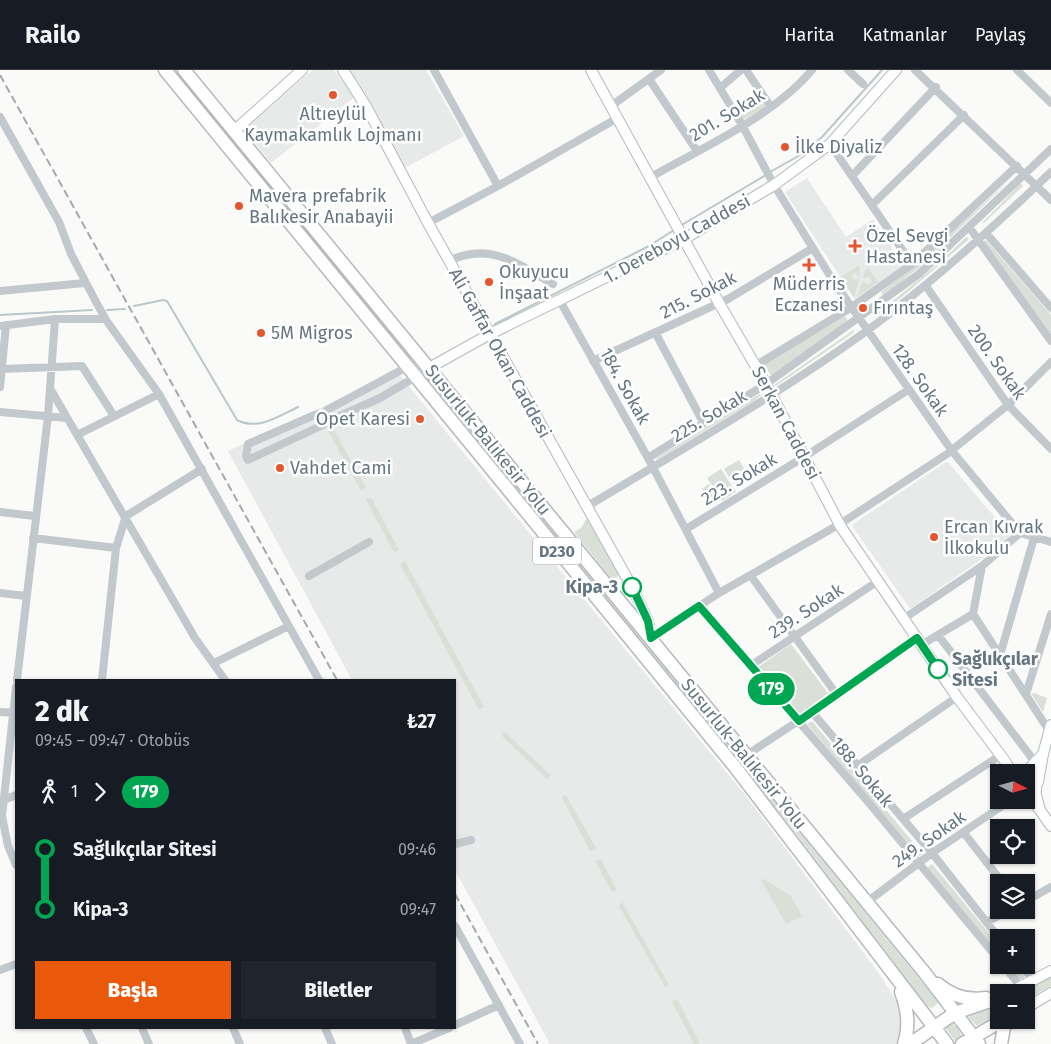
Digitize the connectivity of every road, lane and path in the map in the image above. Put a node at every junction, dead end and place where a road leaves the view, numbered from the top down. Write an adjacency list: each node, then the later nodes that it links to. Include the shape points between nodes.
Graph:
1 (165, 70): 67 (highway, Susurluk-Balıkesir Yolu / D230)
2 (184, 70): 27 (highway, Susurluk-Balıkesir Yolu / D230)
3 (302, 70): 27 (main road)
4 (343, 70): 41 (main road, Ali Gaffar Okan Caddesi, via 367,108)
5 (434, 70): 37 (street)
6 (591, 70): 21 (main road, Serkan Caddesi)
7 (660, 70): 16 (street)
8 (709, 70): 19 (street, 128. Sokak)
9 (741, 70): 19 (street)
10 (746, 70): 22 (street)
11 (812, 70): 22 (street, 201. Sokak, via 793,91)
12 (848, 70): 17 (street)
13 (896, 70): 28 (main road, 1. Dereboyu Caddesi)
14 (915, 70): 18 (street)
15 (1017, 70): 20 (street)
16 (649, 79): 21 (street); 30 (street)
17 (863, 84)
18 (936, 87): 23 (street); 34 (street)
19 (720, 88): 26 (street, 128. Sokak)
20 (1051, 103)
21 (611, 106): 24 (main road, Serkan Caddesi)
22 (771, 107): 26 (street, 201. Sokak)
23 (964, 114): 31 (street); 40 (street)
24 (616, 119): 35 (main road, Serkan Caddesi); 37 (street)
25 (1, 121): 49 (street, via 59,222)
26 (742, 125): 30 (street, 201. Sokak); 36 (street, 128. Sokak)
27 (235, 130): 70 (highway, Susurluk-Balıkesir Yolu / D230)
28 (830, 144): 34 (street); 36 (main road, 1. Dereboyu Caddesi)
29 (1051, 148): 33 (street, 225. Sokak)
30 (697, 151): 35 (street, 201. Sokak)
31 (1017, 166): 33 (street); 48 (street)
32 (1051, 172): 38 (street, 225. Sokak)
33 (1024, 173): 38 (street); 42 (street, 225. Sokak)
34 (852, 176): 40 (street)
35 (651, 177): 44 (main road, Serkan Caddesi)
36 (770, 177): 44 (main road, 1. Dereboyu Caddesi); 46 (street, 128. Sokak)
37 (498, 186): 41 (street)
38 (1037, 186): 39 (street); 43 (street, 225. Sokak)
39 (1051, 200)
40 (872, 206): 48 (street)
41 (428, 224): 47 (main road, Ali Gaffar Okan Caddesi)
42 (969, 227): 45 (street); 57 (street, 225. Sokak, via 928,267)
43 (986, 233): 45 (street, 225. Sokak); 56 (street)
44 (684, 239): 53 (main road, 1. Dereboyu Caddesi); 54 (main road, Serkan Caddesi)
45 (977, 240): 51 (street, 225. Sokak); 64 (street)
46 (813, 248): 54 (street, 215. Sokak); 55 (street, 128. Sokak)
47 (449, 261): 50 (street, via 481,253 497,254); 62 (main road, Ali Gaffar Okan Caddesi)
48 (912, 264): 55 (street)
49 (85, 283): 52 (street); 59 (street)
50 (553, 284)
51 (926, 286): 61 (street, 225. Sokak); 79 (street, 200. Sokak)
52 (0, 291)
53 (560, 301): 62 (main road, 1. Dereboyu Caddesi); 65 (street, 184. Sokak)
54 (719, 303): 63 (street, 215. Sokak); 68 (main road, Serkan Caddesi)
55 (852, 307): 57 (street, 128. Sokak); 68 (street)
56 (1051, 308)
57 (859, 318): 61 (street, 128. Sokak); 73 (street, 225. Sokak)
58 (55, 319): 59 (street); 60 (street); 69 (street)
59 (105, 319): 77 (street)
60 (3, 326): 71 (street)
61 (868, 330): 76 (street, 128. Sokak); 78 (street, 225. Sokak)
62 (490, 334): 70 (main road, 1. Dereboyu Caddesi); 95 (main road, Ali Gaffar Okan Caddesi)
63 (656, 334): 65 (street, 215. Sokak); 87 (street)
64 (1051, 341)
65 (593, 360): 92 (street, 184. Sokak)
66 (1051, 362): 79 (street)
67 (407, 366): 70 (street); 72 (highway, Susurluk-Balıkesir Yolu / D230); 80 (street)
68 (755, 366): 73 (main road, Serkan Caddesi)
69 (52, 368): 71 (street); 75 (street); 84 (street, via 82,366)
70 (429, 368): 72 (street); 121 (highway, Susurluk-Balıkesir Yolu / D230)
71 (2, 369): 74 (street)
72 (416, 377): 86 (street); 173 (highway, Susurluk-Balıkesir Yolu / D230, via 735,767)
73 (766, 384): 78 (main road, Serkan Caddesi); 87 (street, 225. Sokak)
74 (0, 386)
75 (50, 390): 83 (street); 85 (street)
76 (908, 390): 90 (street, 128. Sokak); 91 (street, 223. Sokak)
77 (159, 394): 84 (street); 94 (street)
78 (772, 395): 91 (main road, Serkan Caddesi); 93 (street, 225. Sokak)
79 (1008, 405): 89 (street, 200. Sokak); 90 (street)
80 (327, 410): 82 (street, via 322,409); 86 (street, via 331,413)
81 (0, 412): 83 (street)
82 (317, 414): 86 (street, via 318,421); 86 (street, via 248,444 248,460)
83 (48, 416): 85 (street); 97 (street)
84 (114, 416): 88 (street)
85 (67, 418): 88 (street)
86 (328, 422)
87 (703, 422): 92 (street, 225. Sokak)
88 (77, 435): 98 (street)
89 (1051, 449)
90 (952, 451): 99 (street); 101 (street, 128. Sokak)
91 (804, 457): 99 (main road, Serkan Caddesi); 100 (street, 223. Sokak)
92 (648, 458): 93 (street, 184. Sokak)
93 (653, 467): 95 (street, 225. Sokak); 100 (street, 184. Sokak)
94 (202, 469): 98 (street); 118 (street)
95 (586, 507): 121 (main road, Ali Gaffar Okan Caddesi, via 641,604)
96 (0, 512): 97 (street)
97 (36, 516): 102 (street)
98 (126, 516): 106 (street); 124 (street, via 195,638)
99 (840, 524): 109 (street); 110 (main road, Serkan Caddesi)
100 (686, 529): 112 (street, 184. Sokak)
101 (1020, 533): 103 (street); 107 (street)
102 (32, 538): 106 (street); 113 (street)
103 (1034, 538): 105 (street); 123 (street)
104 (369, 542): 108 (street)
105 (1051, 542)
106 (116, 548): 127 (street)
107 (982, 566): 115 (street); 117 (street)
108 (309, 576)
109 (750, 576): 112 (street); 120 (street)
110 (878, 581): 117 (main road, Serkan Caddesi); 120 (street, 239. Sokak)
111 (0, 593): 113 (street)
112 (719, 593): 114 (street)
113 (26, 596): 126 (street)
114 (699, 606): 121 (street); 125 (street, 188. Sokak)
115 (973, 614): 119 (street); 123 (street)
116 (1051, 614): 130 (street)
117 (904, 619): 122 (main road, Serkan Caddesi)
118 (289, 626): 124 (street); 129 (street)
119 (938, 635): 122 (street); 141 (street)
120 (796, 636): 125 (street, 239. Sokak); 131 (street)
121 (651, 638): 139 (highway, Susurluk-Balıkesir Yolu / D230)
122 (919, 642): 131 (street); 132 (main road, Serkan Caddesi)
123 (1000, 655): 130 (street)
124 (214, 663): 128 (street)
125 (750, 666): 136 (street, 188. Sokak)
126 (17, 679)
127 (102, 679)
128 (224, 679)
129 (318, 679)
130 (1026, 694): 137 (street)
131 (837, 695): 134 (street)
132 (957, 697): 140 (main road, Serkan Caddesi); 144 (street)
133 (0, 712): 135 (street)
134 (812, 712): 136 (street); 144 (street, 188. Sokak)
135 (15, 713): 148 (street)
136 (799, 721): 139 (street); 157 (street, 188. Sokak)
137 (1050, 730): 138 (main road)
138 (1043, 754): 141 (main road); 145 (main road)
139 (745, 756): 161 (highway, Susurluk-Balıkesir Yolu / D230)
140 (1003, 758): 142 (main road, Serkan Caddesi); 143 (main road, Serkan Caddesi); 150 (street)
141 (1035, 762)
142 (1006, 764)
143 (1012, 764)
144 (857, 766): 150 (street, 188. Sokak)
145 (1035, 780)
146 (15, 795): 148 (street)
147 (1035, 798): 151 (main road)
148 (4, 800): 156 (street, via 4,830)
149 (999, 809): 152 (street, 249. Sokak)
150 (903, 819): 155 (street, 188. Sokak)
151 (1051, 826)
152 (964, 833): 155 (street, 249. Sokak); 158 (street)
153 (471, 840): 154 (street)
154 (456, 844)
155 (932, 854): 157 (street, 249. Sokak); 163 (street, 188. Sokak)
156 (15, 862)
157 (919, 864): 161 (street, 249. Sokak); 166 (street, 188. Sokak)
158 (996, 874)
159 (1051, 887): 160 (street)
160 (1035, 896)
161 (867, 902): 170 (highway, Susurluk-Balıkesir Yolu / D230)
162 (993, 919): 163 (street)
163 (987, 922): 165 (street, 188. Sokak)
164 (456, 928): 181 (street)
165 (992, 929)
166 (990, 949)
167 (15, 964): 168 (street)
168 (0, 970)
169 (1051, 971): 174 (main road)
170 (924, 972): 178 (highway, via 955,996); 182 (highway, Susurluk-Balıkesir Yolu / D230)
171 (1010, 974): 175 (street)
172 (1028, 974): 174 (street)
173 (896, 978): 184 (highway, Susurluk-Balıkesir Yolu / D230); 200 (highway, via 908,1009)
174 (1033, 980): 176 (main road)
175 (1019, 984)
176 (1026, 984)
177 (1051, 993): 180 (main road)
178 (990, 998)
179 (990, 1000): 182 (highway)
180 (1035, 1003)
181 (499, 1006): 183 (street); 199 (street)
182 (955, 1013): 184 (highway); 193 (highway, Susurluk-Balıkesir Yolu / D230)
183 (456, 1025)
184 (932, 1026): 201 (highway); 202 (highway, Susurluk-Balıkesir Yolu / D230)
185 (86, 1029): 194 (street)
186 (142, 1029): 195 (street)
187 (232, 1029): 196 (street)
188 (325, 1029): 197 (street)
189 (404, 1029): 198 (street)
190 (447, 1029): 198 (street)
191 (990, 1029): 193 (highway)
192 (1004, 1029): 203 (highway)
193 (972, 1042)
194 (94, 1044)
195 (149, 1044)
196 (240, 1044)
197 (332, 1044)
198 (411, 1044)
199 (520, 1044)
200 (904, 1044)
201 (910, 1044)
202 (947, 1044)
203 (1002, 1044)

